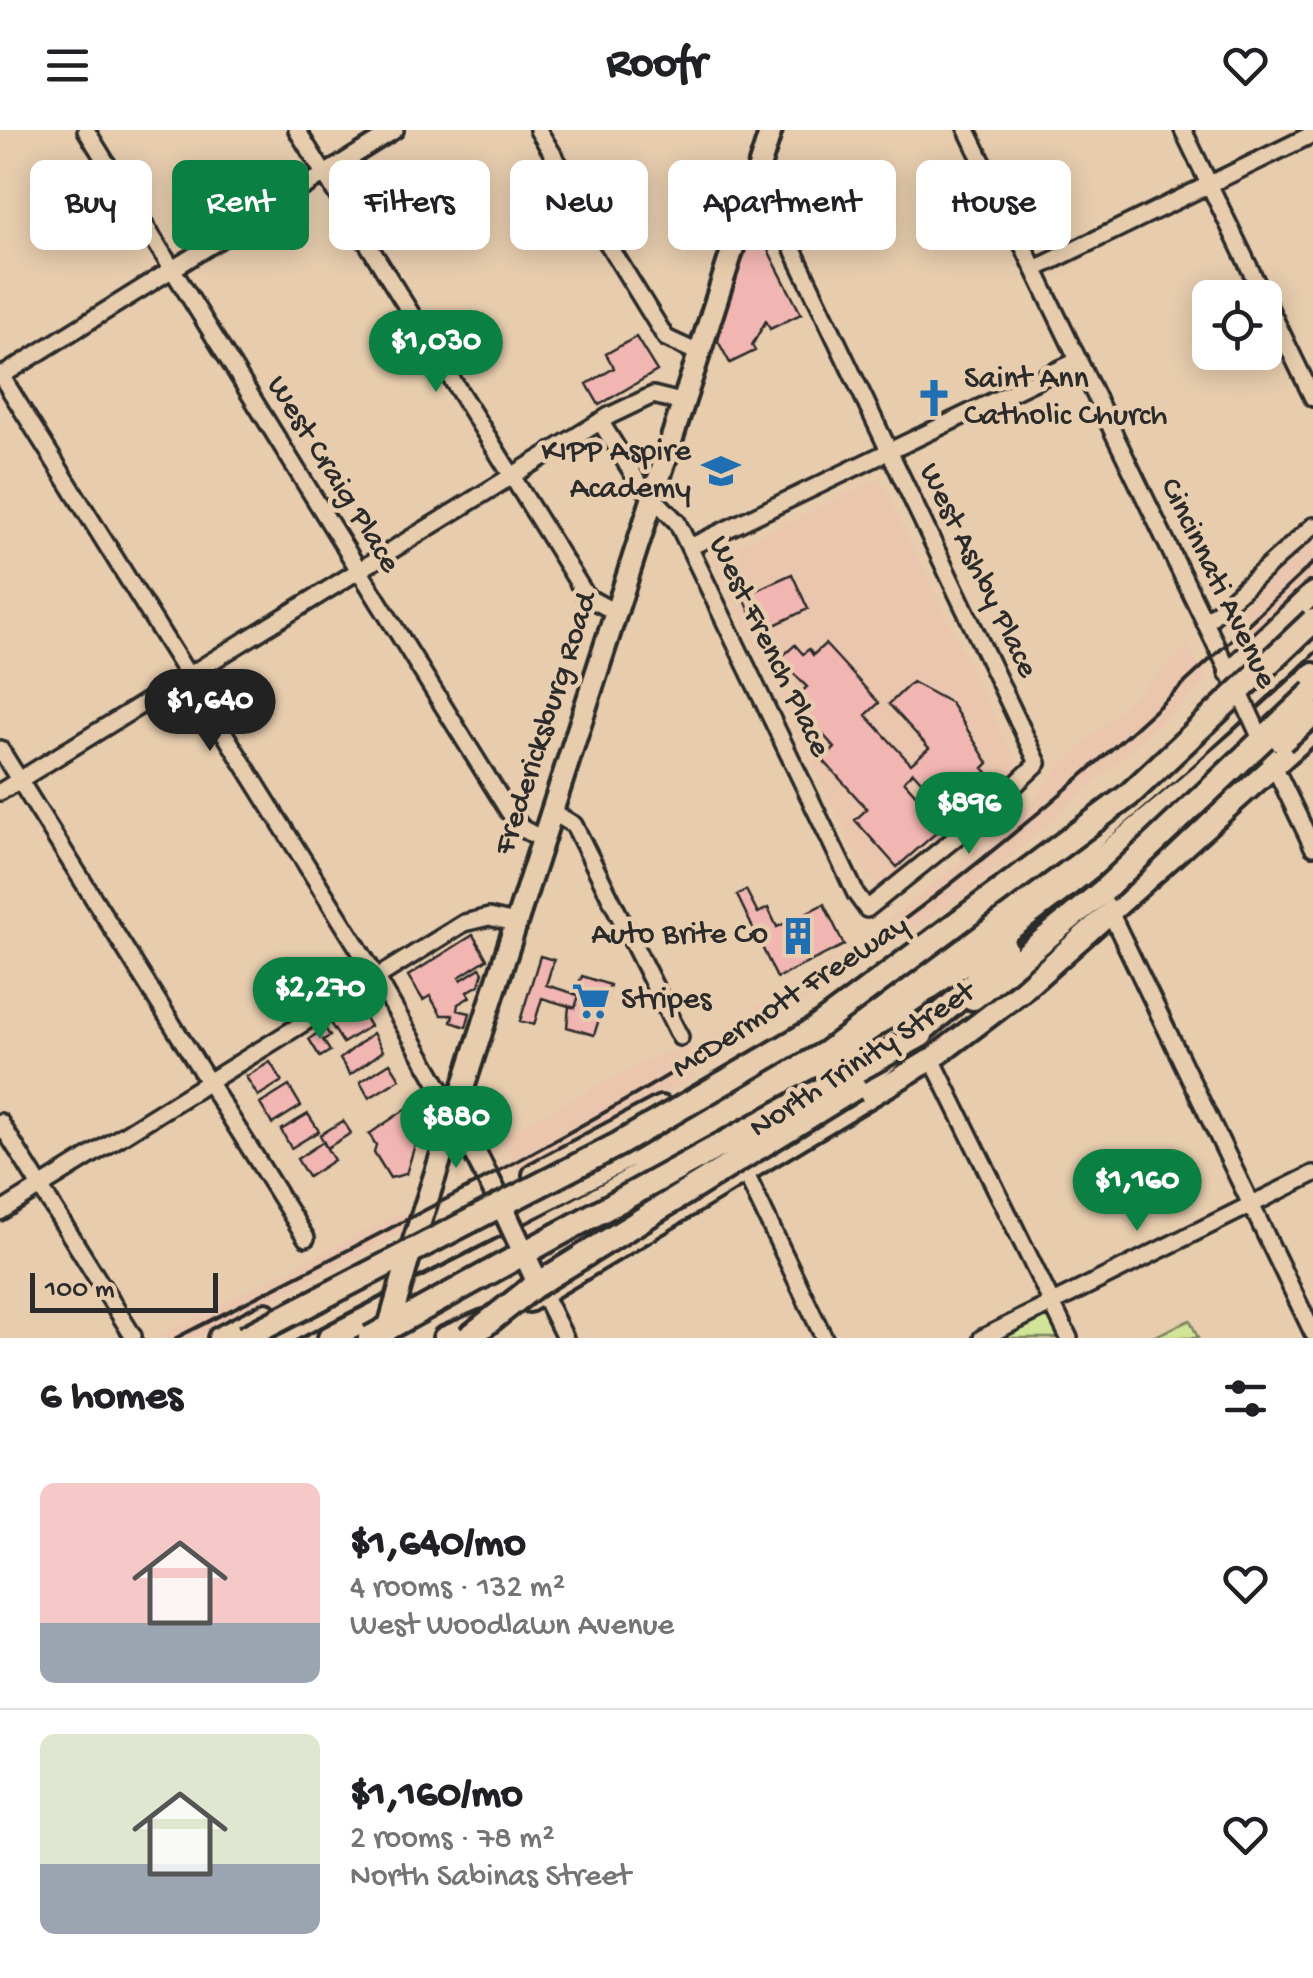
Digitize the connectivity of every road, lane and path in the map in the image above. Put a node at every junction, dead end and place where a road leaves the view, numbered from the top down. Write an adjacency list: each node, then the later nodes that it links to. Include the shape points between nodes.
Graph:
1 (86, 130): 14 (street, West Craig Place)
2 (297, 130): 10 (street)
3 (395, 130): 10 (street)
4 (538, 130): 18 (street, via 660,328)
5 (967, 130): 15 (street, Cincinnati Avenue)
6 (1184, 130): 11 (street)
7 (769, 132): 9 (main road, Fredericksburg Road)
8 (1313, 134): 11 (street)
9 (760, 160)
10 (325, 174): 14 (street); 25 (street)
11 (1210, 184): 15 (street); 16 (street)
12 (730, 250): 18 (main road, Fredericksburg Road)
13 (793, 250): 24 (street, West Ashby Place)
14 (172, 268): 20 (street); 29 (street, West Craig Place)
15 (1035, 270): 19 (street, Cincinnati Avenue)
16 (1256, 280)
17 (1282, 333): 21 (street)
18 (696, 352): 22 (main road, Fredericksburg Road)
19 (1079, 360): 24 (street); 33 (street, Cincinnati Avenue)
20 (0, 376): 36 (street)
21 (1313, 398)
22 (681, 402): 23 (street, via 653,395); 26 (main road, Fredericksburg Road)
23 (600, 422): 25 (street); 26 (street, West French Place)
24 (889, 452): 28 (street); 49 (street, West Ashby Place, via 1038,763 965,832)
25 (514, 476): 29 (street); 31 (street, via 587,597)
26 (652, 494): 28 (street, West French Place, via 670,509); 31 (main road, Fredericksburg Road)
27 (1313, 526): 33 (street)
28 (690, 547): 49 (street, West French Place)
29 (359, 571): 36 (street); 46 (street, West Craig Place, via 509,812)
30 (1313, 593): 37 (main road)
31 (615, 612): 45 (main road, Fredericksburg Road)
32 (1313, 622): 76 (highway, McDermott Freeway, bridge, via 1129,795 812,1031 620,1144)
33 (1205, 623): 37 (street, Cincinnati Avenue)
34 (1313, 637): 52 (highway, via 1149,792)
35 (1313, 675): 50 (highway, via 1214,768)
36 (189, 678): 43 (street); 53 (street)
37 (1234, 682): 42 (street, Cincinnati Avenue, bridge)
38 (1313, 692): 48 (highway, bridge)
39 (1313, 714): 48 (highway, bridge)
40 (1313, 731): 42 (main road, North Trinity Street)
41 (0, 750): 43 (street)
42 (1274, 765): 47 (street, Cincinnati Avenue); 48 (main road, North Trinity Street)
43 (19, 780): 44 (street); 57 (street)
44 (0, 792)
45 (551, 811): 46 (main road, Fredericksburg Road); 55 (street, via 574,825)
46 (542, 839): 51 (main road, Fredericksburg Road)
47 (1313, 847)
48 (1106, 900): 54 (highway); 56 (main road, North Trinity Street, via 999,1010); 65 (street)
49 (867, 909)
50 (1033, 916): 60 (highway, via 962,996); 78 (highway, via 912,1004 624,1184)
51 (515, 923): 53 (street, via 489,917 464,924); 58 (main road, Fredericksburg Road)
52 (975, 934): 64 (highway); 77 (highway, via 778,1070 562,1192)
53 (376, 978): 57 (street); 58 (street)
54 (922, 1035): 72 (highway, bridge); 74 (highway, bridge, via 826,1108)
55 (680, 1037)
56 (932, 1059): 60 (main road, North Trinity Street); 70 (street)
57 (207, 1080): 63 (street); 67 (street)
58 (455, 1114): 64 (main road); 68 (main road, Fredericksburg Road)
59 (0, 1122): 63 (street)
60 (780, 1148): 61 (main road, North Trinity Street)
61 (746, 1172): 69 (main road, North Trinity Street); 80 (street)
62 (1313, 1174): 65 (street)
63 (41, 1187): 66 (street); 73 (street)
64 (498, 1200): 68 (main road); 69 (main road, bridge)
65 (1251, 1204): 70 (street); 71 (street)
66 (0, 1212)
67 (306, 1238)
68 (413, 1244): 72 (main road, Fredericksburg Road, bridge); 75 (main road)
69 (540, 1287): 74 (main road, North Trinity Street); 79 (street)
70 (1052, 1303): 81 (street); 82 (street)
71 (1313, 1333)
72 (381, 1335)
73 (133, 1336)
74 (458, 1336)
75 (219, 1338)
76 (244, 1338)
77 (274, 1338)
78 (330, 1338)
79 (564, 1338)
80 (824, 1338)
81 (982, 1338)
82 (1069, 1338)

